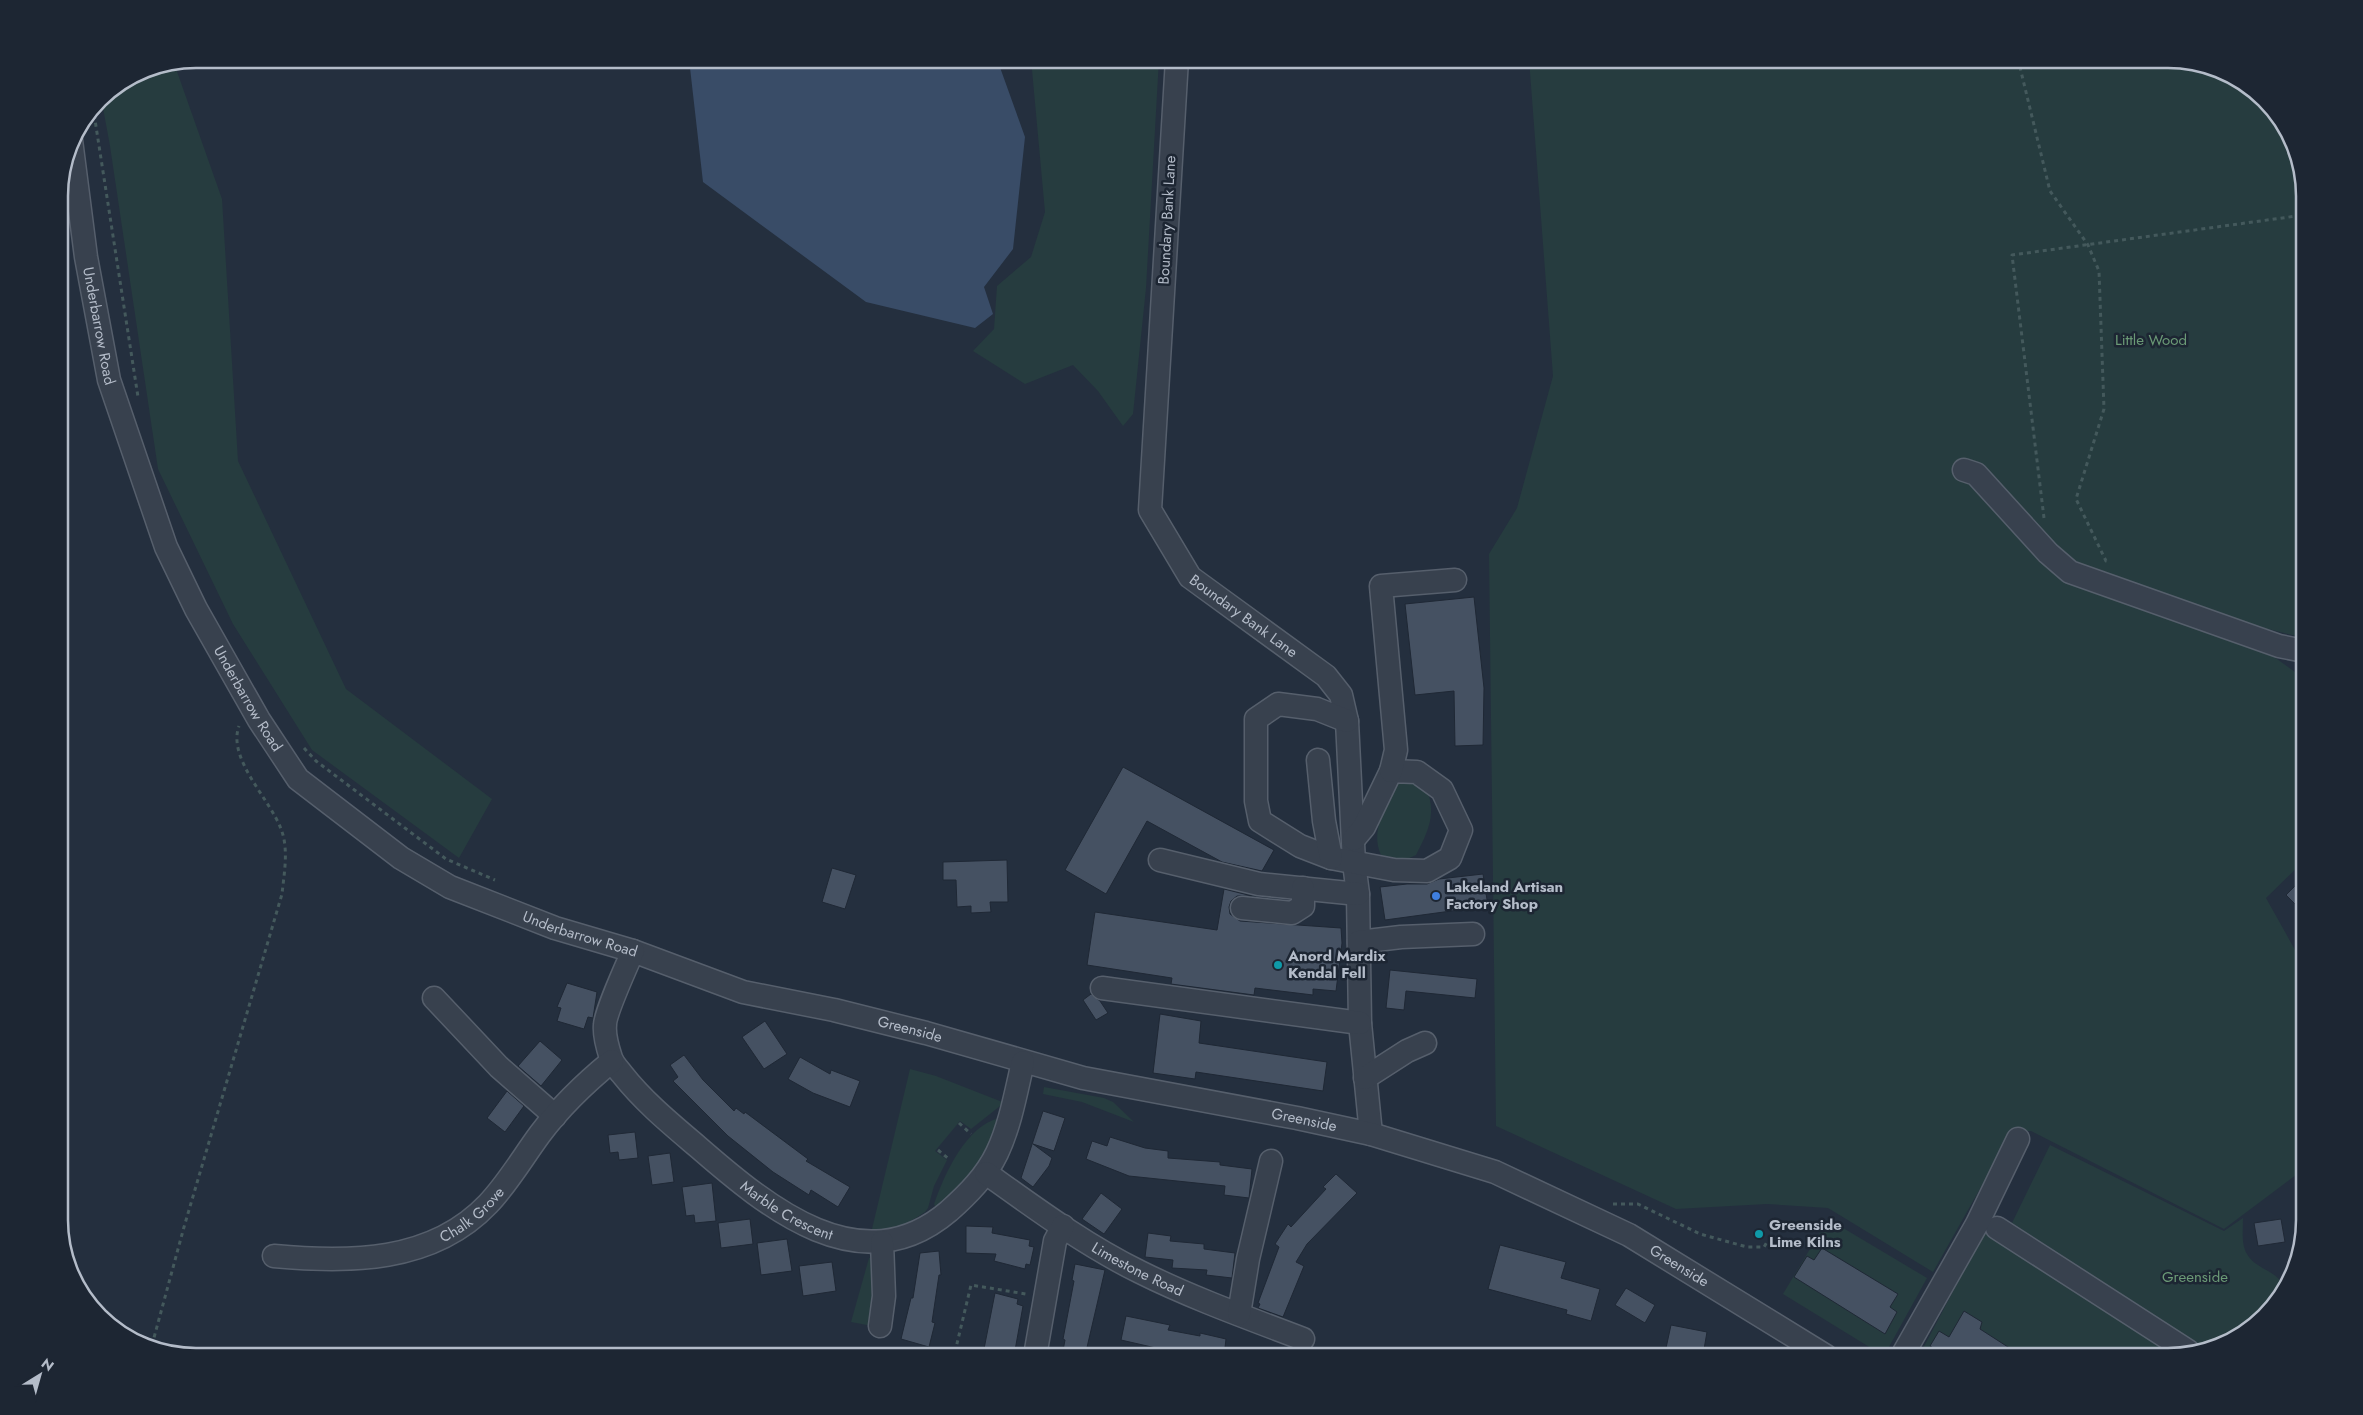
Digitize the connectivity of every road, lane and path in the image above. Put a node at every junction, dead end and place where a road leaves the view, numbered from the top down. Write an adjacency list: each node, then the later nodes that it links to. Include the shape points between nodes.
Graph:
1 (1176, 68): 14 (street, Boundary Bank Lane, via 1150,510 1190,577 1326,676 1341,695)
2 (2020, 68): 6 (path, via 2050,191)
3 (95, 117): 7 (path)
4 (73, 158): 13 (street, Underbarrow Road, via 86,257 109,380 166,546 196,609)
5 (2295, 216): 6 (path)
6 (2088, 244): 9 (path, via 2012,255); 10 (path, via 2099,271 2104,410 2076,499 2106,561)
7 (139, 402)
8 (1964, 470): 9 (street, via 1976,474)
9 (2048, 553): 12 (street, via 2070,572)
10 (2115, 565)
11 (1455, 580): 17 (street, via 1381,586 1396,750)
12 (2295, 650)
13 (248, 701): 28 (street, Underbarrow Road, via 298,779 401,858 450,887 555,928); 56 (path, via 238,731 238,747 244,765 282,831 286,860 282,894)
14 (1347, 721): 18 (street, Boundary Bank Lane); 19 (street, via 1317,709 1278,704 1256,718 1256,801 1260,821 1300,846)
15 (303, 747): 22 (path, via 316,761 446,859)
16 (1318, 760): 19 (street)
17 (1391, 771): 18 (street, via 1364,827); 21 (street, via 1417,772 1442,790 1461,830 1450,858 1427,871 1391,870)
18 (1354, 839): 21 (street, Boundary Bank Lane)
19 (1331, 858): 21 (street)
20 (1160, 860): 23 (street, via 1259,884)
21 (1354, 863): 24 (street, Boundary Bank Lane)
22 (500, 883)
23 (1303, 888): 24 (street); 25 (street, via 1303,906 1292,914)
24 (1358, 894): 27 (street, Boundary Bank Lane)
25 (1242, 908)
26 (1473, 934): 27 (street)
27 (1359, 942): 32 (street, Boundary Bank Lane)
28 (633, 951): 30 (street, Underbarrow Road); 34 (street, Marble Crescent, via 605,1024)
29 (1102, 988): 32 (street)
30 (743, 992): 35 (street, Greenside, via 844,1012)
31 (434, 998): 37 (street, via 499,1067)
32 (1360, 1023): 36 (street, Boundary Bank Lane)
33 (1425, 1043): 36 (street, via 1406,1051)
34 (612, 1061): 37 (street, Chalk Grove, via 581,1086); 49 (street, Marble Crescent, via 640,1098 731,1175 780,1210 829,1235)
35 (1023, 1062): 40 (street, Greenside, via 1091,1080); 45 (street, Marble Crescent, via 997,1152)
36 (1365, 1078): 40 (street, Boundary Bank Lane)
37 (555, 1116): 51 (street, Chalk Grove, via 488,1204 449,1234 412,1248 369,1258 326,1261)
38 (959, 1124): 39 (path)
39 (971, 1134)
40 (1371, 1134): 60 (street, Greenside, via 1495,1172 1629,1235)
41 (2018, 1139): 61 (street, via 1977,1224)
42 (938, 1150): 43 (path)
43 (950, 1160)
44 (1271, 1161): 53 (street)
45 (986, 1173): 47 (street, Limestone Road); 49 (street, Marble Crescent, via 937,1220 913,1234)
46 (1610, 1204): 50 (path, via 1638,1204 1700,1234 1747,1247 1764,1247)
47 (1064, 1226): 53 (street, Limestone Road, via 1138,1271); 59 (street, via 1055,1241)
48 (1997, 1228): 57 (street)
49 (882, 1242): 54 (street, via 884,1296)
50 (1768, 1242)
51 (274, 1256)
52 (1020, 1293): 58 (path, via 971,1285)
53 (1239, 1314): 55 (street, Limestone Road)
54 (880, 1326)
55 (1303, 1339)
56 (153, 1340)
57 (2181, 1346)
58 (956, 1348)
59 (1035, 1348)
60 (1813, 1348)
61 (1907, 1348)

